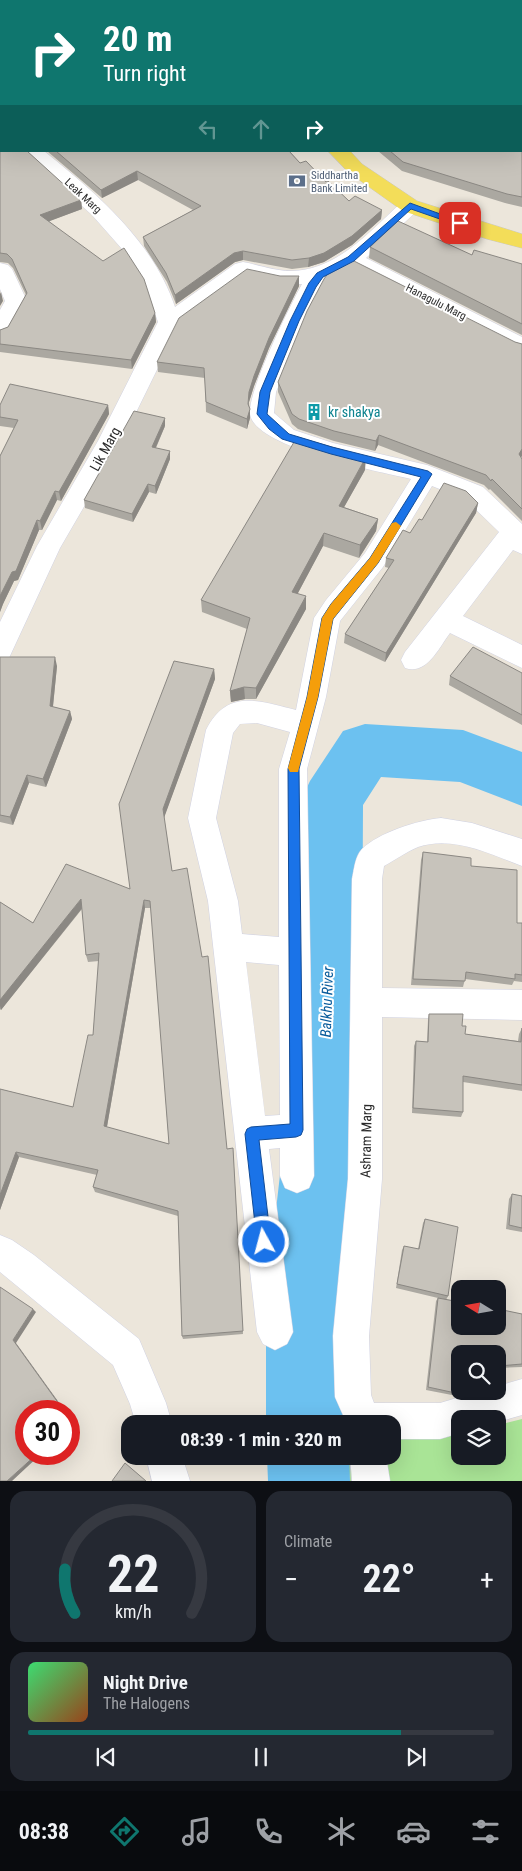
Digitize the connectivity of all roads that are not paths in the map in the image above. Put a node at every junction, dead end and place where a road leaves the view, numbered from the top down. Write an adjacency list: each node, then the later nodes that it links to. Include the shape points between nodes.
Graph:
1 (32, 152): 8 (street, Leak Marg, via 85,195 132,245 155,283)
2 (339, 152): 3 (main road, via 355,168)
3 (410, 206): 4 (main road); 5 (street)
4 (522, 241)
5 (351, 259): 7 (street); 10 (street, Hanagulu Marg)
6 (0, 270): 9 (street, via 16,301)
7 (320, 275): 8 (street, via 292,279 243,269); 11 (street, via 294,321 265,392 262,414 286,436 331,451)
8 (168, 322): 14 (street, Lik Marg, via 109,443 49,546)
9 (0, 330)
10 (522, 346)
11 (428, 474): 12 (street, via 474,493); 17 (street, via 374,560 327,618)
12 (518, 538): 13 (street)
13 (446, 619): 15 (street); 16 (street)
14 (0, 650)
15 (522, 657)
16 (414, 660)
17 (305, 724): 19 (street, via 257,712 242,712 230,716 220,730 202,818 223,901); 20 (street, via 293,769)
18 (522, 853): 21 (street, Ashram Marg, via 463,832 423,831 398,841 371,859 367,879)
19 (228, 947): 20 (street); 24 (street)
20 (294, 952): 23 (street)
21 (368, 1002): 22 (street); 30 (street, Ashram Marg, via 365,1178 351,1336 353,1397)
22 (522, 1004)
23 (296, 1130): 24 (street); 25 (street)
24 (251, 1134): 27 (street)
25 (297, 1176)
26 (0, 1252): 29 (street, via 126,1352)
27 (275, 1332)
28 (522, 1397): 31 (street, Ashram Marg, via 440,1421)
29 (151, 1415)
30 (361, 1415)
31 (401, 1422)
32 (167, 1465): 34 (street)
33 (369, 1465): 35 (street)
34 (171, 1481)
35 (371, 1481)

